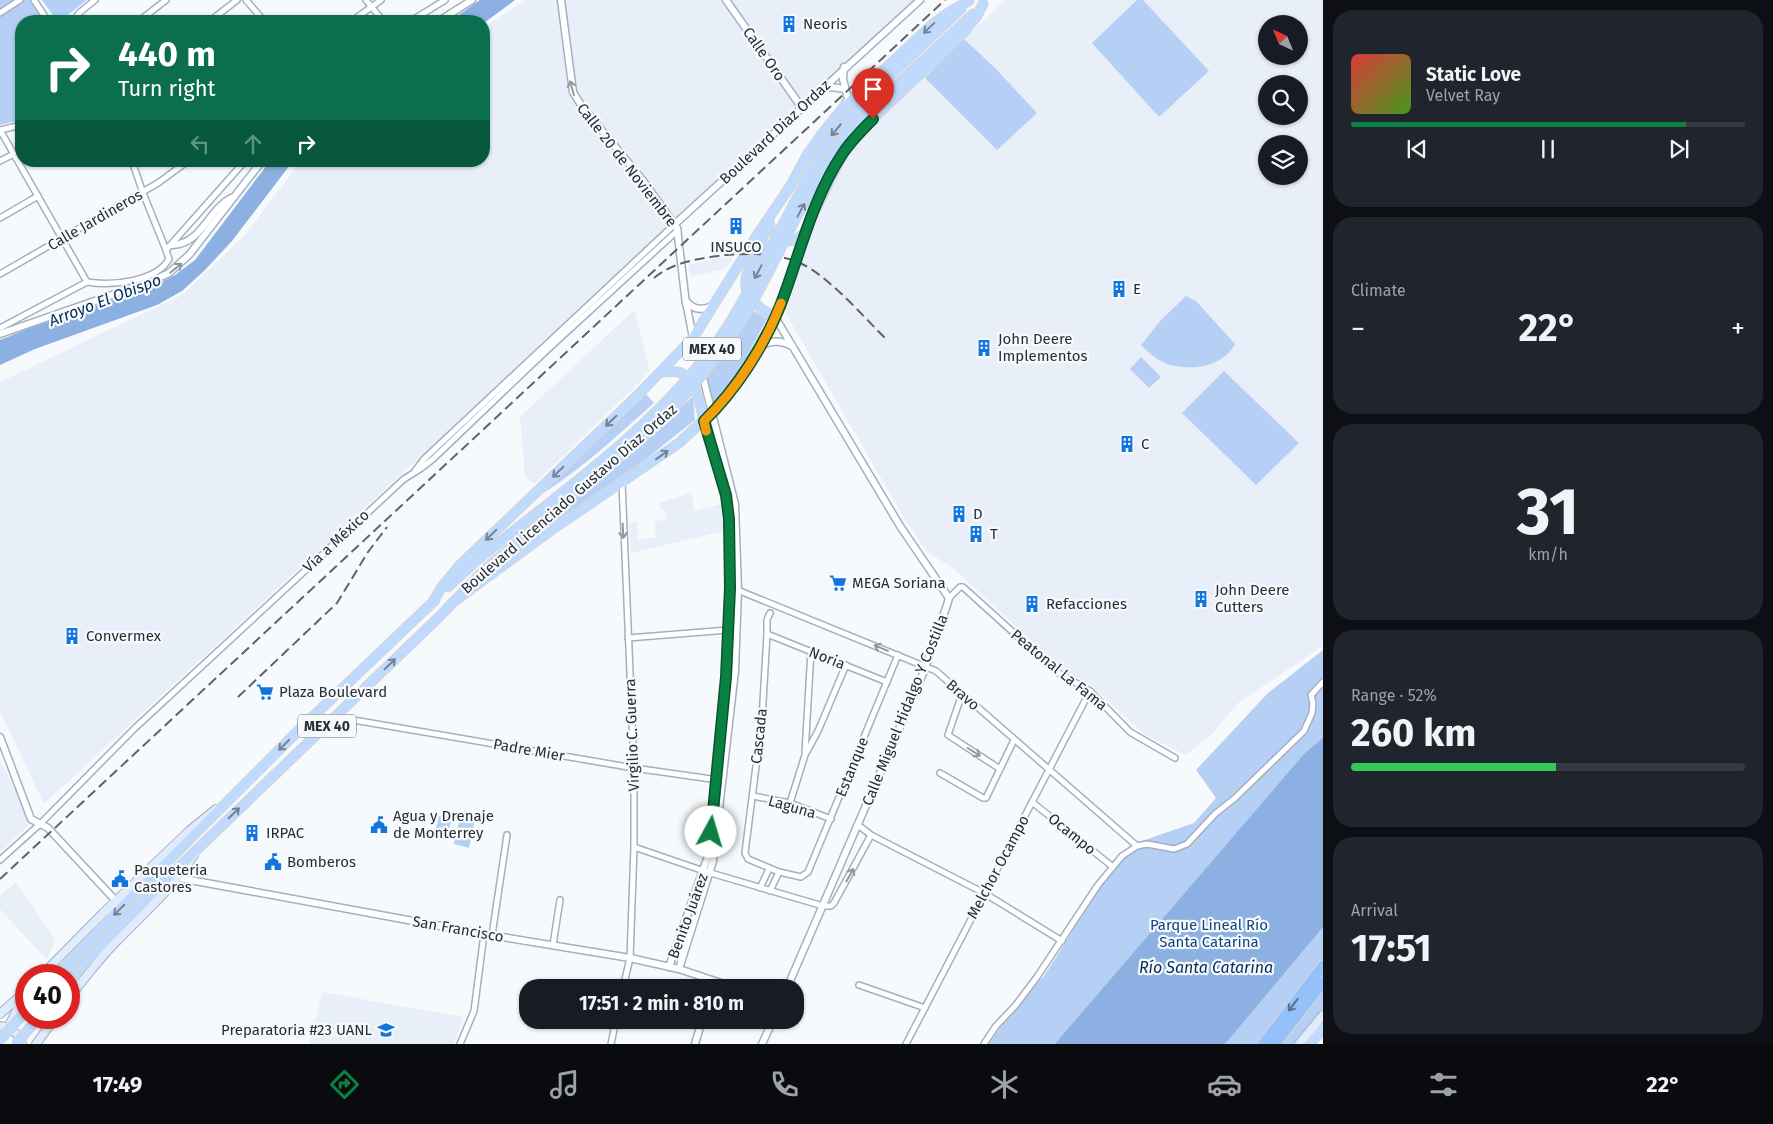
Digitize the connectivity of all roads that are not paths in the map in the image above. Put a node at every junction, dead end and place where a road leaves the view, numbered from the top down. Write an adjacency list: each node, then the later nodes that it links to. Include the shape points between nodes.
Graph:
1 (20, 0): 17 (street)
2 (34, 0): 18 (street)
3 (95, 0): 19 (street)
4 (166, 0): 20 (street)
5 (237, 0): 21 (street)
6 (246, 0): 22 (street)
7 (366, 0): 16 (street)
8 (381, 0): 16 (street)
9 (445, 0): 25 (street)
10 (472, 0): 26 (street)
11 (561, 0): 46 (street, Calle 20 de Noviembre, one-way to 11, via 576,98 571,85)
12 (726, 0): 30 (street, Calle Oro)
13 (920, 0): 27 (street, Boulevard Diaz Ordaz)
14 (970, 0): 31 (main road, one-way to 31, via 934,23); 71 (main road, Boulevard Licenciado Gustavo Díaz Ordaz / MEX 40, one-way to 71, bridge, via 882,83 842,124 821,152 741,304 703,360 668,399 618,446 476,561)
15 (985, 2): 47 (main road, via 964,32 850,144 834,169); 72 (main road, Boulevard Licenciado Gustavo Díaz Ordaz / MEX 40, one-way to 15, bridge, via 484,570 657,425 682,399 711,365 750,307 837,146 860,119)
16 (372, 7): 23 (street); 24 (street)
17 (0, 13)
18 (44, 15)
19 (82, 15)
20 (147, 15)
21 (218, 15)
22 (259, 15)
23 (361, 15)
24 (378, 15)
25 (421, 15)
26 (448, 15)
27 (844, 67): 28 (street); 29 (street, Boulevard Diaz Ordaz)
28 (845, 89): 29 (street, via 832,86); 31 (street, via 848,99)
29 (818, 92): 30 (street, Boulevard Diaz Ordaz)
30 (802, 108): 46 (street, Boulevard Diaz Ordaz)
31 (843, 108): 44 (main road, via 817,140)
32 (15, 126): 33 (street)
33 (0, 130): 34 (street)
34 (14, 154): 35 (street)
35 (0, 161)
36 (21, 167): 42 (street)
37 (134, 167): 41 (street)
38 (180, 167): 41 (street, Calle Jardineros)
39 (239, 167): 49 (street)
40 (257, 167): 43 (street)
41 (142, 192): 48 (street, Calle Jardineros); 50 (street)
42 (38, 196): 45 (street); 48 (street)
43 (234, 197): 49 (street, via 217,208 191,240); 57 (street, one-way to 43, via 169,273 189,255)
44 (769, 217): 47 (main road, via 770,229 782,240 797,239); 54 (main road); 55 (main road, via 763,240 746,274 745,285 758,306)
45 (0, 218)
46 (677, 227): 53 (street, Calle 20 de Noviembre); 100 (street, Vía a México, via 135,728)
47 (807, 227): 55 (main road)
48 (63, 238): 51 (street, Calle Jardineros); 52 (street)
49 (172, 245): 50 (street)
50 (166, 250): 52 (street, via 169,259 166,266 150,275 122,282)
51 (0, 274)
52 (88, 282): 56 (street)
53 (686, 301): 54 (street, via 691,306 704,309); 58 (street, Calle 20 de Noviembre); 62 (street, Calle 20 de Noviembre, via 686,342)
54 (716, 303): 58 (main road)
55 (775, 317): 59 (main road); 60 (street, Calle Miguel Hidalgo Y Costilla)
56 (0, 328)
57 (0, 334)
58 (694, 338): 61 (main road); 63 (street, Benito Juárez)
59 (758, 348): 60 (street, via 768,342 779,341); 63 (main road, via 735,386)
60 (797, 352): 70 (street, Calle Miguel Hidalgo Y Costilla, via 900,526)
61 (661, 372): 62 (main road); 64 (main road, via 677,372 687,378 696,390)
62 (633, 400): 71 (main road, one-way to 71, via 460,565)
63 (712, 413): 64 (main road); 67 (street, Benito Juárez, via 735,504)
64 (704, 421): 65 (main road, one-way to 64); 66 (street, Benito Juárez, via 729,506)
65 (622, 483): 72 (main road); 76 (street, Virgilio C. Guerra, one-way to 76)
66 (729, 540): 67 (street); 68 (street, Benito Juárez)
67 (737, 540): 69 (street, Benito Juárez)
68 (730, 588): 69 (street, Bravo); 74 (street, Benito Juárez)
69 (738, 589): 78 (street, Bravo, one-way to 69); 94 (street, Benito Juárez, via 735,671)
70 (949, 598): 80 (street, Calle Miguel Hidalgo Y Costilla); 83 (street, Peatonal La Fama, via 960,586 963,587 1057,672)
71 (432, 602): 96 (main road, Boulevard Licenciado Gustavo Díaz Ordaz / MEX 40, one-way to 96)
72 (452, 603): 85 (main road, Boulevard Licenciado Gustavo Díaz Ordaz / MEX 40, one-way to 72)
73 (770, 613): 75 (street, Cascada)
74 (728, 630): 76 (street); 94 (street, Benito Juárez)
75 (767, 634): 77 (street, Noria); 95 (street, Cascada)
76 (628, 638): 90 (street, Virgilio C. Guerra)
77 (811, 651): 79 (street, Noria); 88 (street)
78 (898, 655): 80 (street, Bravo); 81 (street, Estanque)
79 (846, 664): 81 (street, Noria); 88 (street)
80 (926, 666): 84 (street, Bravo); 101 (street, Calle Miguel Hidalgo Y Costilla)
81 (887, 682): 99 (street, Estanque)
82 (1323, 682): 104 (street, via 1311,695 1312,713 1304,731 1187,844 1174,849 1147,844)
83 (1090, 691): 89 (street, Peatonal La Fama, via 1131,733); 92 (street, Melchor Ocampo)
84 (962, 694): 87 (street, Bravo); 91 (street, one-way to 91, via 948,735)
85 (336, 717): 90 (street, Padre Mier); 105 (main road, Boulevard Licenciado Gustavo Díaz Ordaz / MEX 40, one-way to 85)
86 (0, 737): 100 (street, via 31,819)
87 (1014, 740): 91 (street); 92 (street, Bravo)
88 (805, 755): 98 (street)
89 (1175, 758)
90 (634, 768): 94 (street, Padre Mier); 106 (street, Virgilio C. Guerra)
91 (1000, 769): 93 (street, via 985,798)
92 (1049, 769): 97 (street, Melchor Ocampo); 104 (street, Bravo)
93 (940, 774)
94 (719, 780): 110 (street, Benito Juárez)
95 (753, 796): 98 (street, Laguna); 109 (street, Cascada, via 745,853 747,858)
96 (228, 802): 117 (main road, Boulevard Licenciado Gustavo Díaz Ordaz, via 189,831); 125 (main road, Boulevard Licenciado Gustavo Díaz Ordaz / MEX 40, one-way to 125)
97 (1032, 802): 108 (street, Ocampo); 115 (street, Melchor Ocampo)
98 (790, 803): 99 (street, Laguna)
99 (831, 819): 111 (street, Estanque, via 804,877)
100 (40, 824): 107 (street, Vía a México); 117 (street, via 48,828)
101 (858, 825): 103 (street); 118 (street, Calle Miguel Hidalgo Y Costilla)
102 (507, 835): 120 (street)
103 (871, 836): 115 (street); 118 (street, one-way to 103, via 832,906)
104 (1137, 846): 108 (street)
105 (200, 847): 112 (main road, Boulevard Licenciado Gustavo Díaz Ordaz); 127 (main road, Boulevard Licenciado Gustavo Díaz Ordaz / MEX 40)
106 (634, 847): 110 (street); 123 (street, Virgilio C. Guerra)
107 (0, 860)
108 (1113, 867): 121 (street)
109 (769, 869): 111 (street); 113 (street)
110 (707, 872): 113 (street); 128 (street, Benito Juárez); 129 (street, Benito Juárez)
111 (779, 872): 114 (street)
112 (179, 878): 119 (street, San Francisco); 134 (main road, Boulevard Licenciado Gustavo Díaz Ordaz)
113 (760, 888): 114 (street)
114 (770, 891): 118 (street)
115 (984, 893): 121 (street); 138 (street, Melchor Ocampo)
116 (560, 900): 122 (street)
117 (116, 901): 124 (main road, Boulevard Licenciado Gustavo Díaz Ordaz)
118 (823, 906): 132 (street, Calle Miguel Hidalgo Y Costilla)
119 (484, 934): 120 (street, San Francisco); 154 (street, via 474,1011)
120 (492, 935): 122 (street, San Francisco)
121 (1062, 941): 159 (street)
122 (553, 945): 123 (street, San Francisco)
123 (630, 958): 128 (street, San Francisco); 130 (street, Virgilio C. Guerra)
124 (53, 964)
125 (68, 964)
126 (1323, 966): 160 (highway, one-way to 160)
127 (80, 967)
128 (670, 967): 129 (street, San Francisco)
129 (679, 969): 131 (street, San Francisco)
130 (625, 979)
131 (702, 979)
132 (791, 979)
133 (1323, 982): 161 (highway)
134 (80, 983)
135 (859, 985): 138 (street)
136 (15, 1000): 139 (main road)
137 (15, 1008): 142 (main road)
138 (925, 1008): 158 (street, Melchor Ocampo)
139 (0, 1014)
140 (1323, 1015): 162 (main road)
141 (15, 1023): 149 (main road, bridge)
142 (3, 1027): 150 (main road); 152 (main road, via 17,1034)
143 (1323, 1028): 163 (main road)
144 (29, 1029): 151 (main road, bridge)
145 (46, 1029): 153 (main road)
146 (614, 1029): 155 (street)
147 (699, 1029): 156 (street)
148 (769, 1029): 157 (street)
149 (0, 1040)
150 (2, 1044)
151 (16, 1044)
152 (22, 1044)
153 (36, 1044)
154 (460, 1044)
155 (610, 1044)
156 (695, 1044)
157 (762, 1044)
158 (906, 1044)
159 (984, 1044)
160 (1263, 1044)
161 (1275, 1044)
162 (1299, 1044)
163 (1310, 1044)

